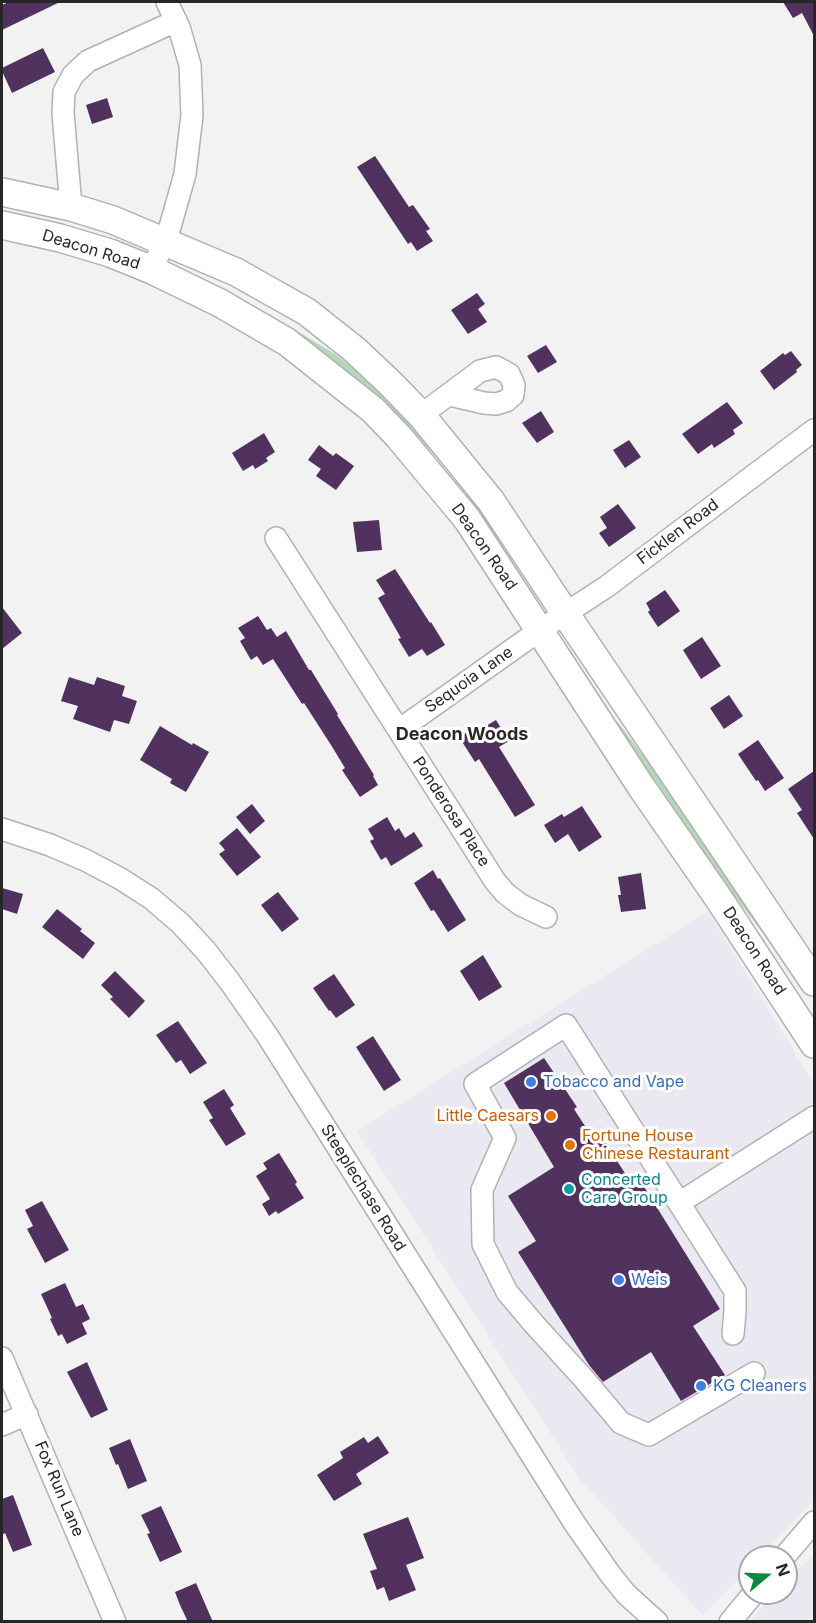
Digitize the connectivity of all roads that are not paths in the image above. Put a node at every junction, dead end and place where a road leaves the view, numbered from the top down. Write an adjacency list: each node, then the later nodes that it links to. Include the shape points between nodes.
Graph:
1 (167, 2): 2 (street)
2 (176, 21): 4 (street, via 88,62 73,75 64,92 63,113); 6 (street, via 190,65 192,115 185,174)
3 (2, 192): 4 (main road, Deacon Road)
4 (71, 207): 6 (main road, Deacon Road)
5 (2, 225): 7 (main road, Deacon Road, via 60,238)
6 (163, 241): 7 (street); 9 (main road, Deacon Road, via 236,272 307,312 355,350)
7 (152, 270): 13 (main road, Deacon Road, via 220,303 286,342 373,410 467,519)
8 (450, 395): 9 (street)
9 (421, 415): 12 (main road, Deacon Road, via 491,501)
10 (814, 429): 12 (street, Ficklen Road)
11 (276, 538): 14 (street, Ponderosa Place)
12 (565, 613): 13 (street, Ficklen Road); 17 (main road, Deacon Road)
13 (540, 630): 14 (street, Sequoia Lane); 18 (main road, Deacon Road)
14 (399, 730): 16 (street, Ponderosa Place, via 495,881 521,905)
15 (2, 829): 30 (street, Steeplechase Road, via 86,860 121,879 152,899 206,951 267,1035 575,1524 626,1594)
16 (546, 917)
17 (814, 982)
18 (814, 1044)
19 (814, 1117): 20 (street)
20 (679, 1203): 21 (street, via 735,1291); 23 (street, via 566,1025 475,1084 505,1138 482,1190 483,1244 507,1292 621,1423 649,1435)
21 (733, 1334)
22 (2, 1358): 24 (street, Fox Run Lane)
23 (754, 1373)
24 (27, 1414): 25 (street); 29 (street, Fox Run Lane)
25 (2, 1425)
26 (812, 1529): 27 (street)
27 (796, 1545)
28 (744, 1605): 31 (street)
29 (115, 1622)
30 (657, 1622)
31 (730, 1622)

